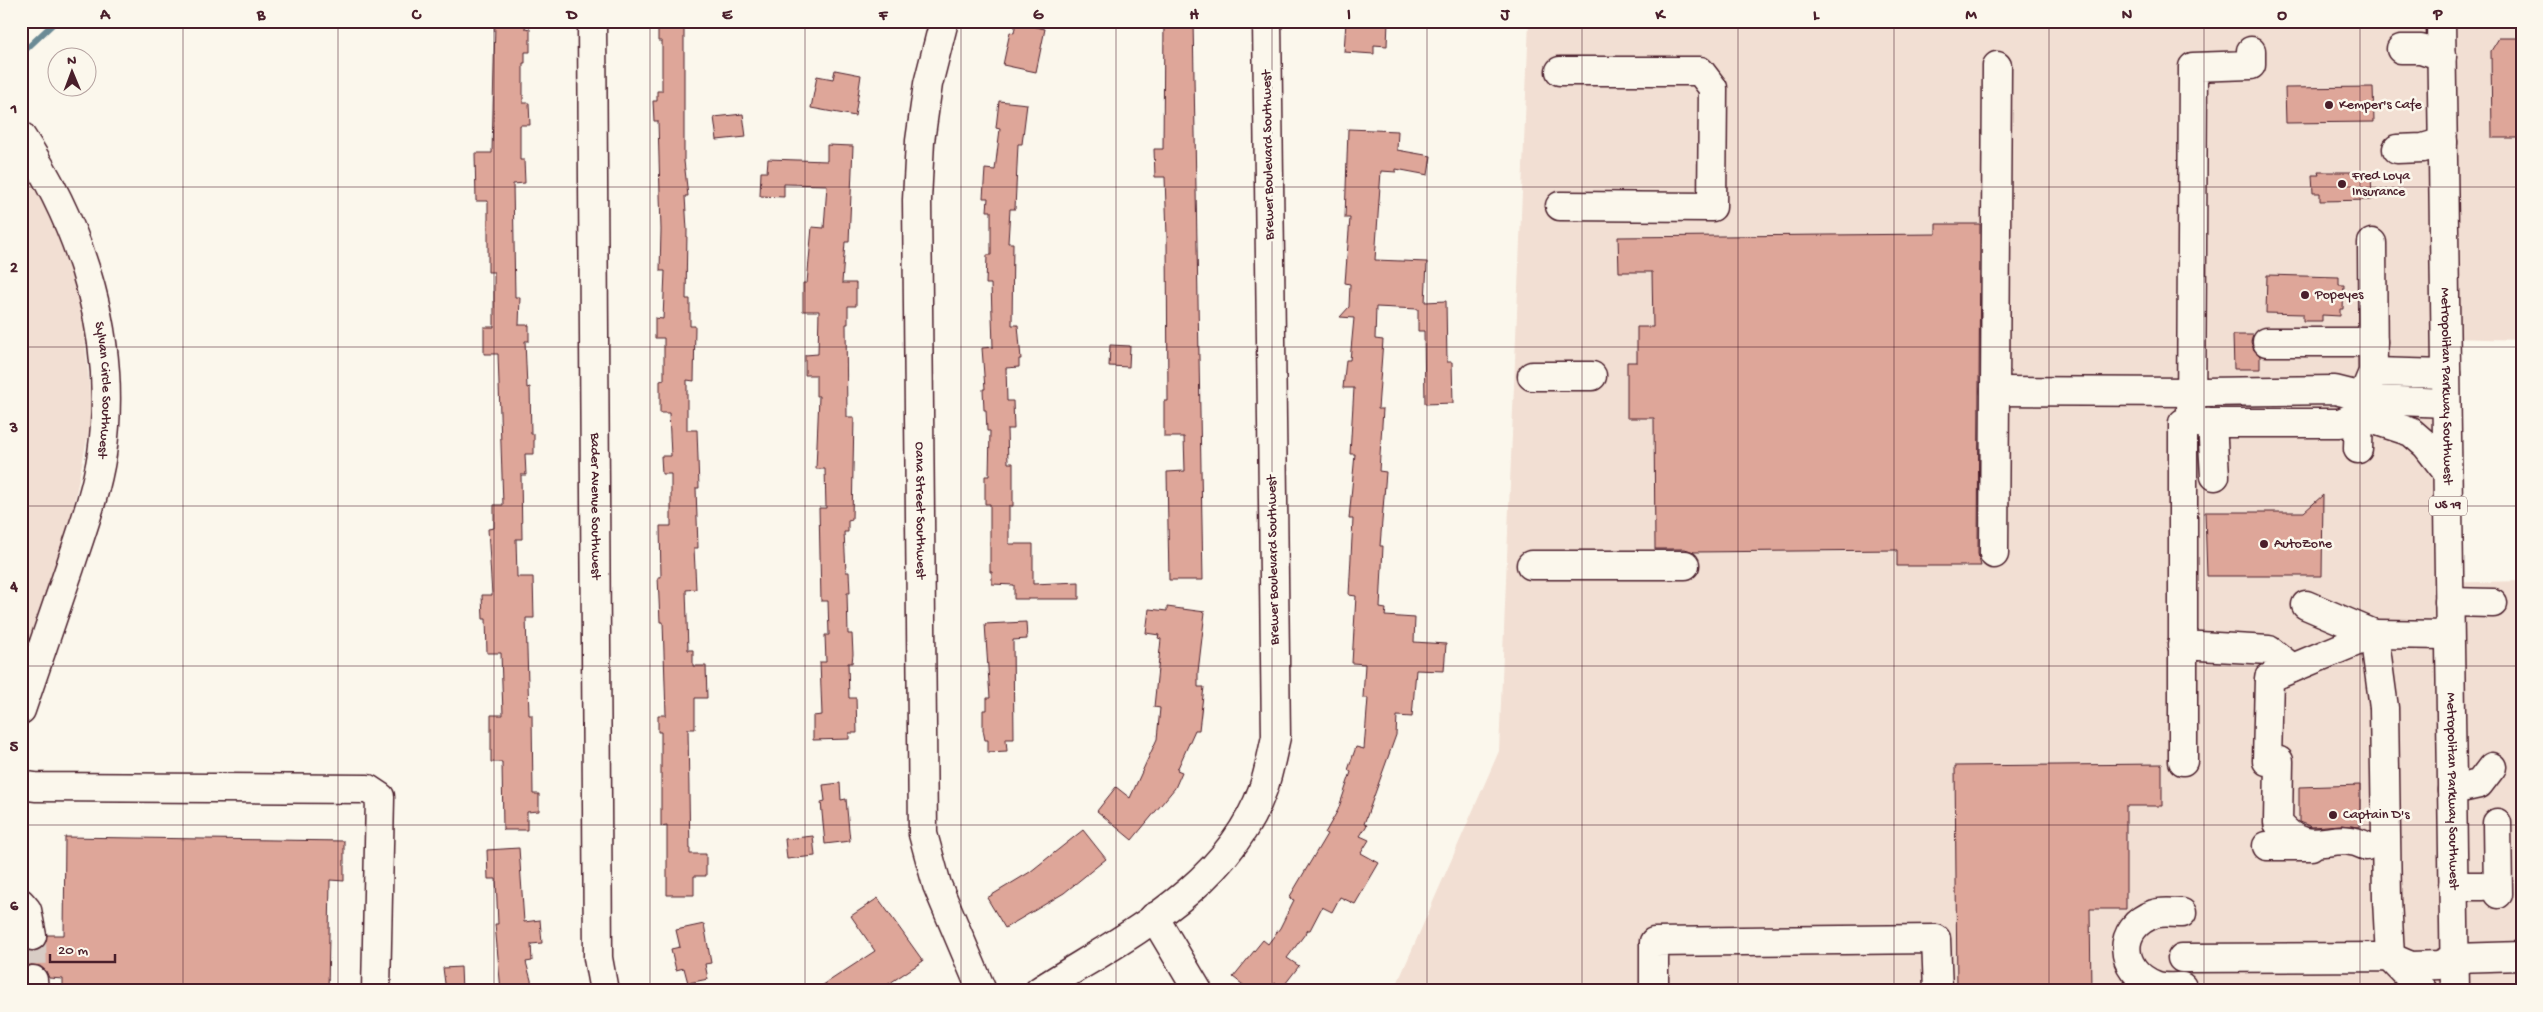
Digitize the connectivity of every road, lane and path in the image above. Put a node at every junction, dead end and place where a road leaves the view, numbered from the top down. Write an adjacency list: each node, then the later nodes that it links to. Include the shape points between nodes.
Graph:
1 (592, 21): 57 (street, Bader Avenue Southwest, via 598,948)
2 (944, 21): 58 (street, Oana Street Southwest, via 928,84 920,140 917,200 924,834 937,885)
3 (1267, 21): 49 (street, Brewer Boulevard Southwest, via 1276,737 1263,789 1238,840 1200,883)
4 (2441, 21): 7 (street, Metropolitan Parkway Southwest / US 19)
5 (2401, 50): 7 (street, via 2421,49)
6 (2251, 51): 21 (street, via 2251,65 2193,67)
7 (2442, 56): 11 (street, Metropolitan Parkway Southwest / US 19)
8 (1997, 66): 20 (street)
9 (1560, 71): 13 (street, via 1700,71 1713,88 1713,146 1712,207)
10 (21, 136): 38 (street, Sylvan Circle Southwest, via 37,159 79,247 101,329 106,391 102,454 89,509)
11 (2442, 142): 12 (street, via 2423,148); 17 (street, Metropolitan Parkway Southwest / US 19)
12 (2397, 149)
13 (1560, 206)
14 (2372, 243): 16 (street)
15 (2267, 342): 16 (street)
16 (2373, 342): 22 (street)
17 (2446, 374): 22 (street); 23 (street, Metropolitan Parkway Southwest / US 19)
18 (1532, 376): 19 (street)
19 (1592, 376)
20 (1995, 391): 21 (street); 28 (street)
21 (2191, 392): 22 (street, via 2335,390); 24 (street)
22 (2365, 394): 23 (street, via 2374,400); 24 (street, via 2340,423); 25 (street); 26 (street, via 2411,432)
23 (2446, 403): 26 (street, Metropolitan Parkway Southwest / US 19)
24 (2202, 423): 27 (street); 36 (street, via 2183,423)
25 (2358, 449)
26 (2447, 472): 31 (street, Metropolitan Parkway Southwest / US 19)
27 (2214, 476)
28 (1994, 554)
29 (1532, 565): 30 (street)
30 (1685, 565)
31 (2449, 602): 32 (street); 35 (street, Metropolitan Parkway Southwest / US 19)
32 (2493, 603)
33 (2306, 605): 34 (street)
34 (2374, 634): 35 (street); 37 (street); 45 (street, via 2384,708)
35 (2449, 635): 42 (street, Metropolitan Parkway Southwest / US 19)
36 (2182, 645): 37 (street, via 2269,650); 39 (street)
37 (2292, 668): 45 (street, via 2269,678 2278,823 2289,836 2301,843 2356,841)
38 (21, 710)
39 (2182, 761)
40 (2492, 767): 42 (street, via 2479,784)
41 (21, 785): 56 (street, via 35,788 368,789 380,797)
42 (2452, 790): 46 (street, Metropolitan Parkway Southwest / US 19)
43 (2498, 823): 46 (street, via 2490,890)
44 (2267, 846): 45 (street)
45 (2376, 846): 52 (street, via 2386,899)
46 (2453, 886): 54 (street, Metropolitan Parkway Southwest / US 19)
47 (21, 903): 50 (street, via 27,910)
48 (2182, 913): 55 (street, via 2155,914 2139,922 2127,938 2126,959 2136,974 2156,986)
49 (1154, 917): 59 (street, Brewer Boulevard Southwest); 60 (street)
50 (32, 936)
51 (2522, 956): 54 (street)
52 (2390, 957): 53 (street); 54 (street, via 2411,966 2440,965); 63 (street)
53 (2182, 958)
54 (2455, 958): 64 (street, Metropolitan Parkway Southwest / US 19)
55 (2182, 987)
56 (376, 991)
57 (604, 991)
58 (982, 991)
59 (1038, 991)
60 (1198, 991)
61 (1654, 991): 62 (street, via 1654,942 1936,939)
62 (1938, 991)
63 (2423, 991)
64 (2455, 991)

